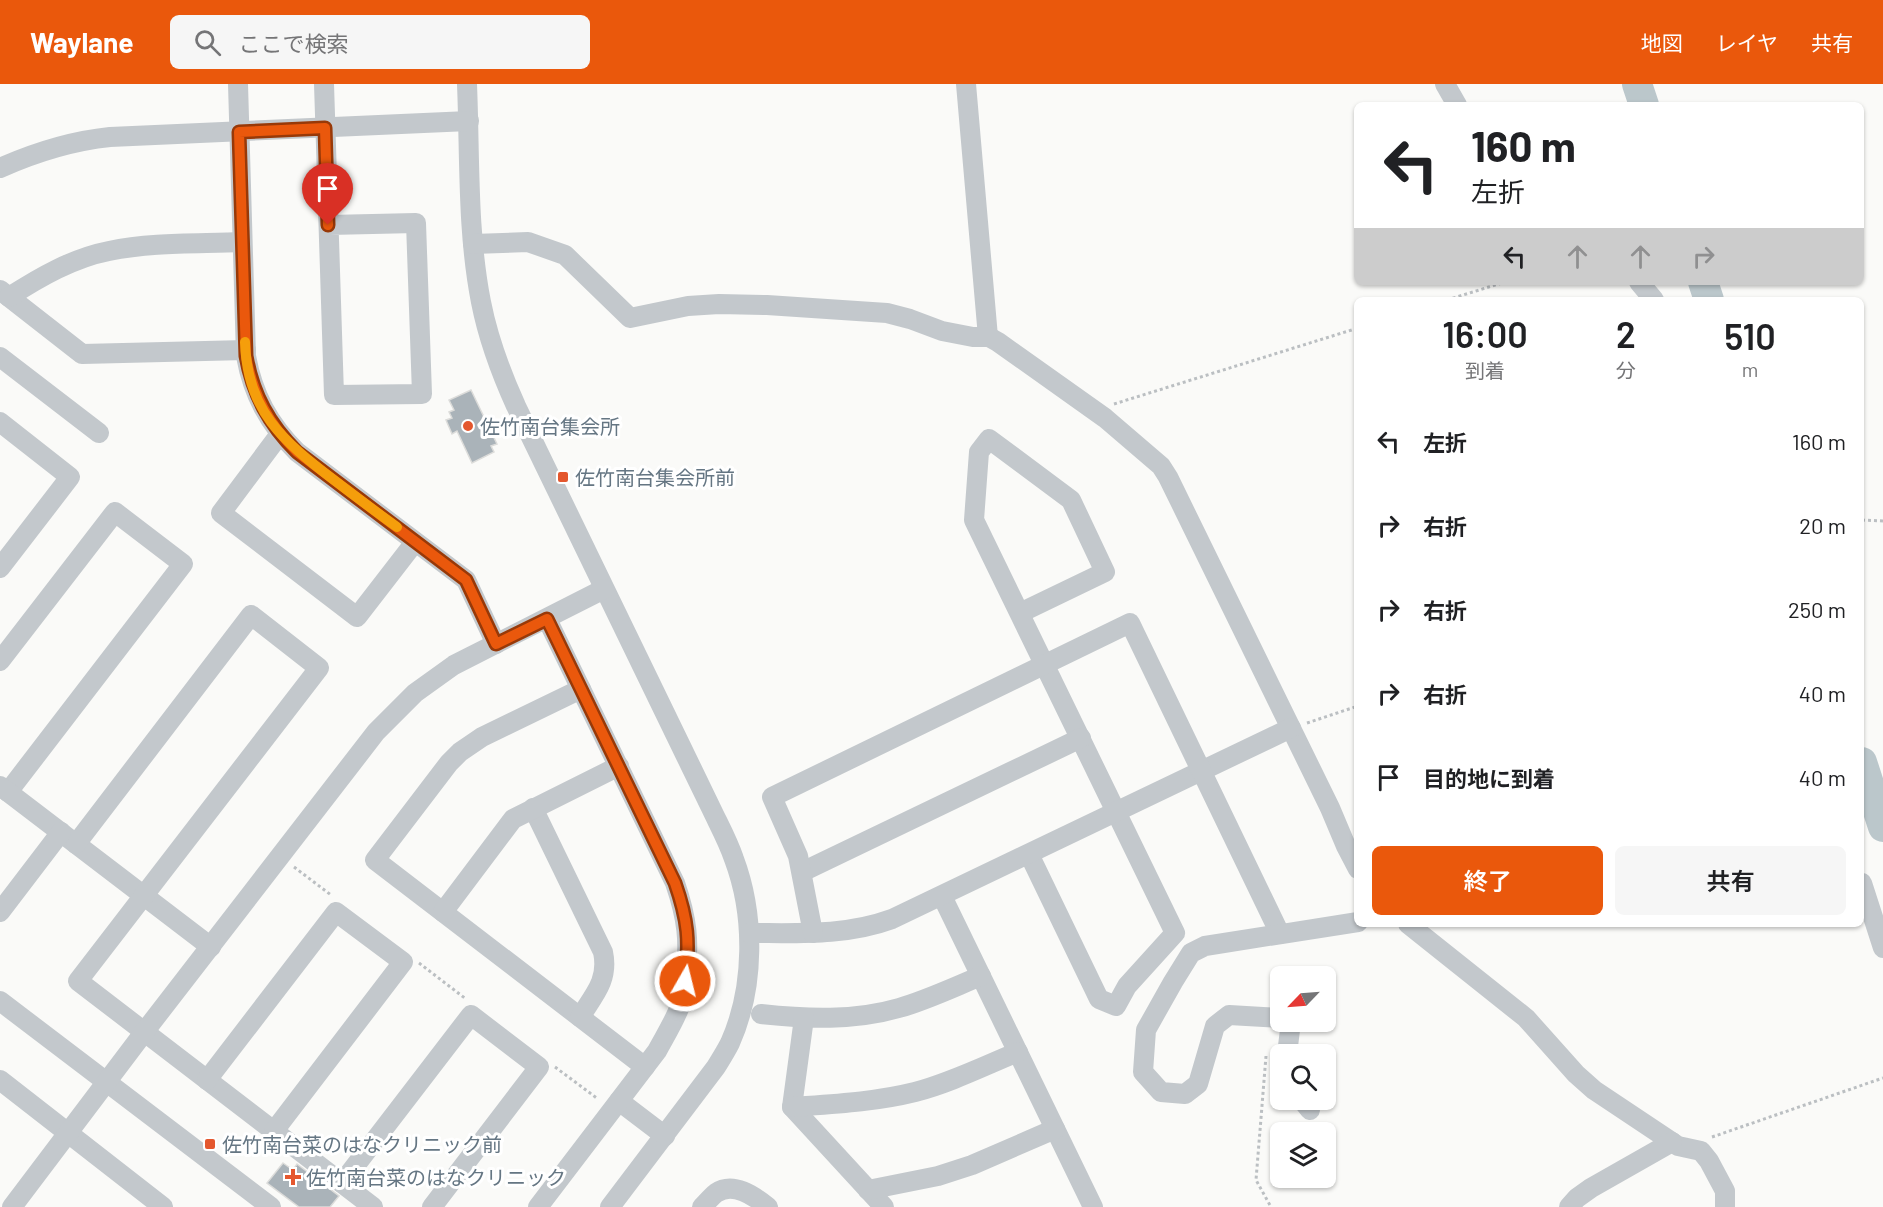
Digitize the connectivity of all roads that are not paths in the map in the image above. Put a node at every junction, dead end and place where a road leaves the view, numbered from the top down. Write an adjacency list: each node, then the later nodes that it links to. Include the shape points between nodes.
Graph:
1 (238, 84): 9 (street)
2 (324, 84): 8 (street)
3 (467, 84): 7 (street)
4 (966, 84): 17 (street)
5 (1445, 84): 6 (street)
6 (1454, 102)
7 (469, 121): 8 (street); 13 (street)
8 (325, 128): 9 (street); 11 (street)
9 (239, 132): 10 (street, via 88,139 46,149); 12 (street)
10 (0, 168)
11 (328, 225): 11 (street, via 334,395 422,394 416,223)
12 (243, 242): 15 (street, via 108,251 78,260); 18 (street)
13 (473, 244): 17 (street, via 528,242 565,255 630,318 688,306 767,305 886,313 942,331); 25 (street, via 481,303 502,375)
14 (1642, 285): 16 (street)
15 (5, 294): 18 (street, via 82,354)
16 (1652, 297)
17 (988, 337): 32 (street, via 1105,418 1161,466)
18 (246, 350): 22 (street, via 248,371 260,404)
19 (0, 357): 21 (street)
20 (0, 422): 24 (street, via 70,477)
21 (99, 433)
22 (280, 434): 23 (street, via 297,452); 23 (street, via 221,513 357,617)
23 (415, 542): 28 (street, via 466,580)
24 (4, 556)
25 (604, 589): 27 (street); 50 (street, via 734,859 744,893)
26 (1020, 613): 26 (street, via 974,520 979,452 989,439 1071,500 1105,572); 30 (street)
27 (547, 619): 28 (street); 31 (street)
28 (496, 644): 53 (street, via 454,665 396,710)
29 (0, 661): 36 (street, via 115,512 183,564)
30 (1045, 664): 33 (street); 35 (street, via 1130,623); 42 (street, via 772,797)
31 (581, 689): 34 (street); 47 (street, via 482,737 460,752 375,860)
32 (1291, 728): 35 (street); 41 (street)
33 (1081, 738): 38 (street); 42 (street)
34 (619, 766): 37 (street); 63 (street, via 675,883 687,927 689,951 681,1003)
35 (1202, 771): 38 (street); 52 (street)
36 (4, 789): 39 (street)
37 (532, 808): 47 (street, via 513,819); 58 (street, via 603,952 602,983)
38 (1116, 812): 40 (street); 40 (street, via 1175,933 1127,986 1116,1006 1100,999)
39 (68, 838): 44 (street); 44 (street, via 251,615 319,668); 46 (street)
40 (1029, 854): 45 (street)
41 (1354, 860)
42 (802, 872): 51 (street)
43 (1864, 889): 54 (street)
44 (143, 896): 53 (street); 61 (street, via 78,981)
45 (942, 896): 51 (street, via 874,926); 55 (street)
46 (0, 912)
47 (443, 912): 58 (street)
48 (1354, 923): 52 (street)
49 (1412, 927): 73 (street, via 1526,1018 1594,1090)
50 (749, 933): 51 (street); 72 (street, via 750,962 730,1043)
51 (813, 933)
52 (1280, 934): 59 (street, via 1205,946 1191,953 1146,1030 1143,1071 1161,1092 1185,1094 1198,1084 1215,1026 1229,1015)
53 (211, 947): 61 (street)
54 (1883, 948)
55 (981, 976): 60 (street, via 898,1008 836,1018); 62 (street)
56 (0, 1001): 66 (street)
57 (761, 1014): 60 (street)
58 (580, 1017): 63 (street)
59 (1270, 1017)
60 (804, 1018): 68 (street)
61 (145, 1031): 65 (street); 66 (street)
62 (1018, 1052): 68 (street, via 915,1092); 69 (street)
63 (645, 1067): 67 (street)
64 (0, 1080): 71 (street)
65 (207, 1080): 70 (street); 70 (street, via 336,912 403,962)
66 (107, 1081): 71 (street); 80 (street)
67 (613, 1103): 72 (street); 83 (street)
68 (792, 1107): 75 (street)
69 (1055, 1129): 75 (street, via 972,1165); 88 (street)
70 (274, 1131): 74 (street)
71 (68, 1133): 78 (street); 79 (street)
72 (665, 1136): 84 (street)
73 (1672, 1142): 89 (street, via 1591,1188); 90 (street, via 1701,1151 1707,1158 1725,1191)
74 (342, 1183): 81 (street); 82 (street, via 471,1016 539,1067)
75 (868, 1190): 87 (street)
76 (0, 1202): 77 (street)
77 (7, 1207)
78 (12, 1207)
79 (163, 1207)
80 (272, 1207)
81 (373, 1207)
82 (432, 1207)
83 (538, 1207)
84 (610, 1207)
85 (702, 1207): 86 (street, via 726,1189 752,1194)
86 (768, 1207)
87 (884, 1207)
88 (1093, 1207)
89 (1569, 1207)
90 (1725, 1207)

